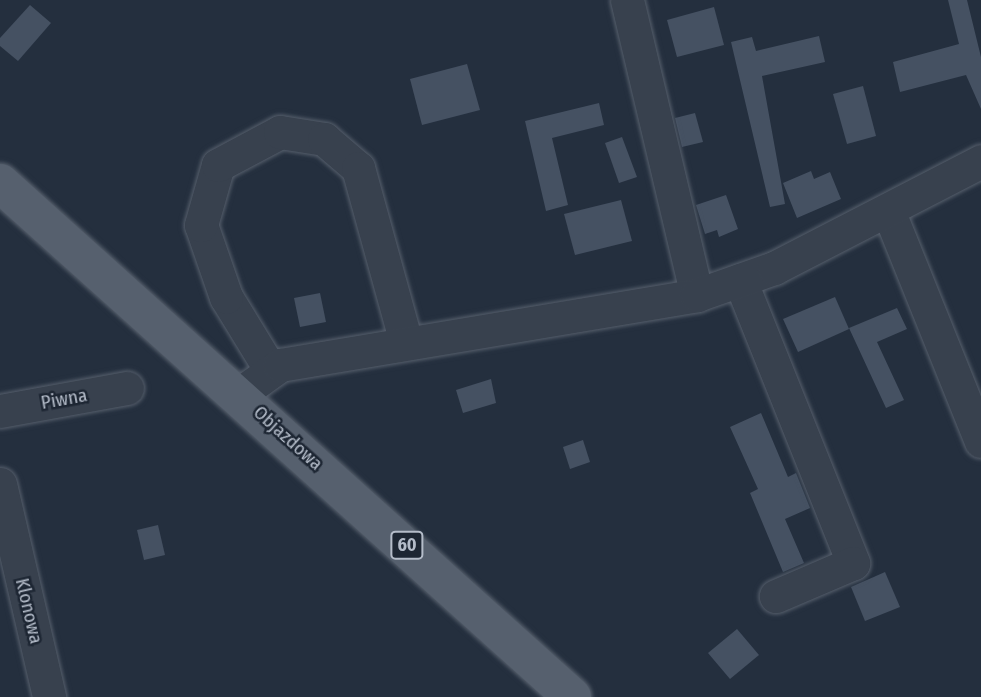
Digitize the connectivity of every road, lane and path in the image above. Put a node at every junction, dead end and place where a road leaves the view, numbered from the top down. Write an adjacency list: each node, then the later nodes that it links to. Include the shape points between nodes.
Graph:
1 (627, 0): 6 (street)
2 (981, 161): 4 (street)
3 (0, 183): 10 (main road, Objazdowa / 60)
4 (888, 210): 5 (street, via 774,268); 12 (street)
5 (740, 280): 6 (street); 14 (street, via 853,563)
6 (697, 295): 7 (street)
7 (406, 342): 8 (street); 8 (street, via 358,168 324,139 280,132 218,166 201,225 226,297)
8 (270, 369): 10 (street)
9 (127, 388): 11 (street, Piwna)
10 (239, 395): 16 (main road, Objazdowa / 60)
11 (0, 411)
12 (981, 441)
13 (0, 484): 15 (street, Klonowa)
14 (776, 596)
15 (49, 697)
16 (572, 697)

